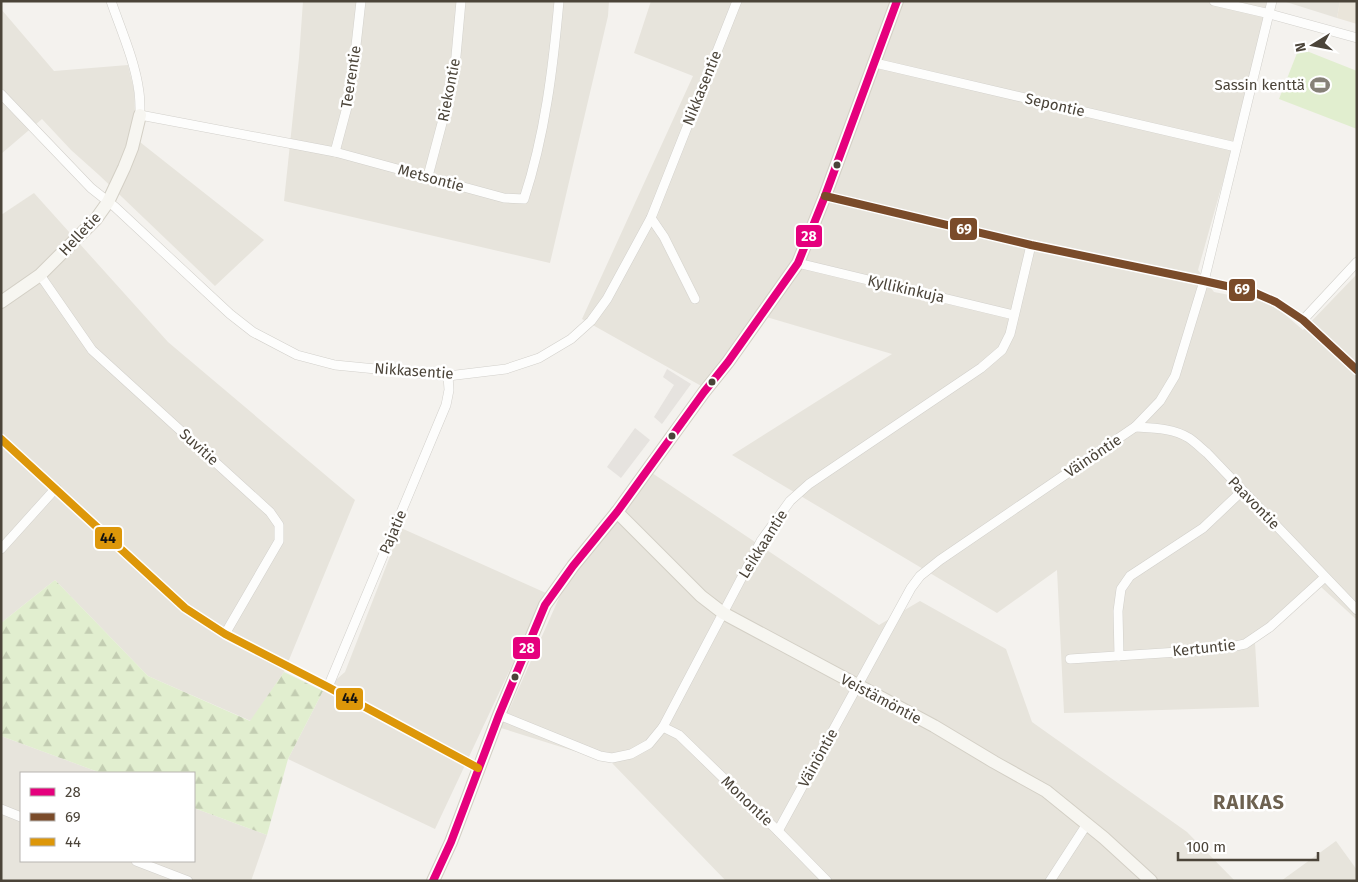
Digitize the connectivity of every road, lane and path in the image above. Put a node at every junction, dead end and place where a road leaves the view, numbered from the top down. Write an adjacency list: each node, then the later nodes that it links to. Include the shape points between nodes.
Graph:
1 (111, 1): 13 (street, via 135,72)
2 (361, 1): 15 (street, Teerentie, via 347,107)
3 (461, 1): 16 (street, Riekontie, via 454,78)
4 (559, 1): 16 (street, Metsontie, via 546,110 524,199 504,198)
5 (737, 1): 19 (street, Nikkasentie)
6 (898, 1): 11 (street)
7 (1214, 1): 9 (street)
8 (1272, 1): 9 (street, Väinöntie)
9 (1270, 14): 10 (street); 14 (street, Väinöntie)
10 (1357, 38)
11 (874, 64): 14 (street, Sepontie); 17 (street)
12 (1, 94): 18 (street, Nikkasentie)
13 (140, 115): 15 (street, Metsontie); 18 (street, Helletie, via 132,148)
14 (1236, 147): 24 (street, Väinöntie)
15 (335, 152): 16 (street, Metsontie)
16 (428, 176)
17 (826, 196): 20 (street); 22 (street)
18 (108, 202): 23 (street, Helletie, via 96,219); 30 (street, Nikkasentie, via 230,314 253,332 297,355 335,365)
19 (651, 218): 25 (street, via 664,236); 30 (street, Nikkasentie, via 607,299 572,339 539,358 506,369)
20 (1031, 245): 24 (street); 27 (street, Leikkaantie)
21 (1357, 262): 28 (street)
22 (798, 263): 27 (street, Kyllikinkuja); 35 (street)
23 (40, 275): 26 (street, Helletie); 40 (street, Suvitie, via 92,350 270,512 279,525 279,542)
24 (1204, 281): 28 (street, via 1253,292 1276,302); 31 (street, Väinöntie, via 1175,376 1160,401)
25 (696, 299)
26 (1, 302)
27 (1014, 315): 39 (street, Leikkaantie, via 1002,350 982,368 809,484 790,501 761,541)
28 (1303, 320): 29 (street)
29 (1357, 370)
30 (448, 376): 44 (street, Pajatie, via 446,405)
31 (1135, 427): 34 (street, Paavontie, via 1157,428 1190,438); 43 (street, Väinöntie, via 920,576)
32 (1, 439): 33 (street)
33 (56, 488): 36 (street); 40 (street, via 185,608)
34 (1242, 491): 37 (street, Paavontie); 41 (street, via 1203,528 1130,576 1121,589)
35 (617, 512): 39 (street, Veistämöntie, via 701,596); 45 (street, via 545,604)
36 (1, 549)
37 (1325, 577): 38 (street, Paavontie); 41 (street, Kertuntie, via 1245,644)
38 (1357, 610)
39 (723, 613): 43 (street, Veistämöntie); 46 (street, Leikkaantie)
40 (225, 634): 44 (street)
41 (1119, 656): 42 (street, Kertuntie)
42 (1070, 659)
43 (857, 686): 50 (street, Veistämöntie, via 1046,790); 51 (street, Väinöntie)
44 (328, 687): 47 (street)
45 (498, 715): 46 (street, Leikkaantie, via 612,758 631,754 649,744); 47 (street)
46 (663, 727): 51 (street, Monontie, via 678,735)
47 (478, 768): 54 (street)
48 (1, 809): 49 (street)
49 (20, 817)
50 (1087, 824): 56 (street); 57 (street, Veistämöntie)
51 (778, 831): 55 (street, Monontie)
52 (139, 862): 53 (street)
53 (188, 881)
54 (433, 881)
55 (827, 881)
56 (1050, 881)
57 (1151, 881)

